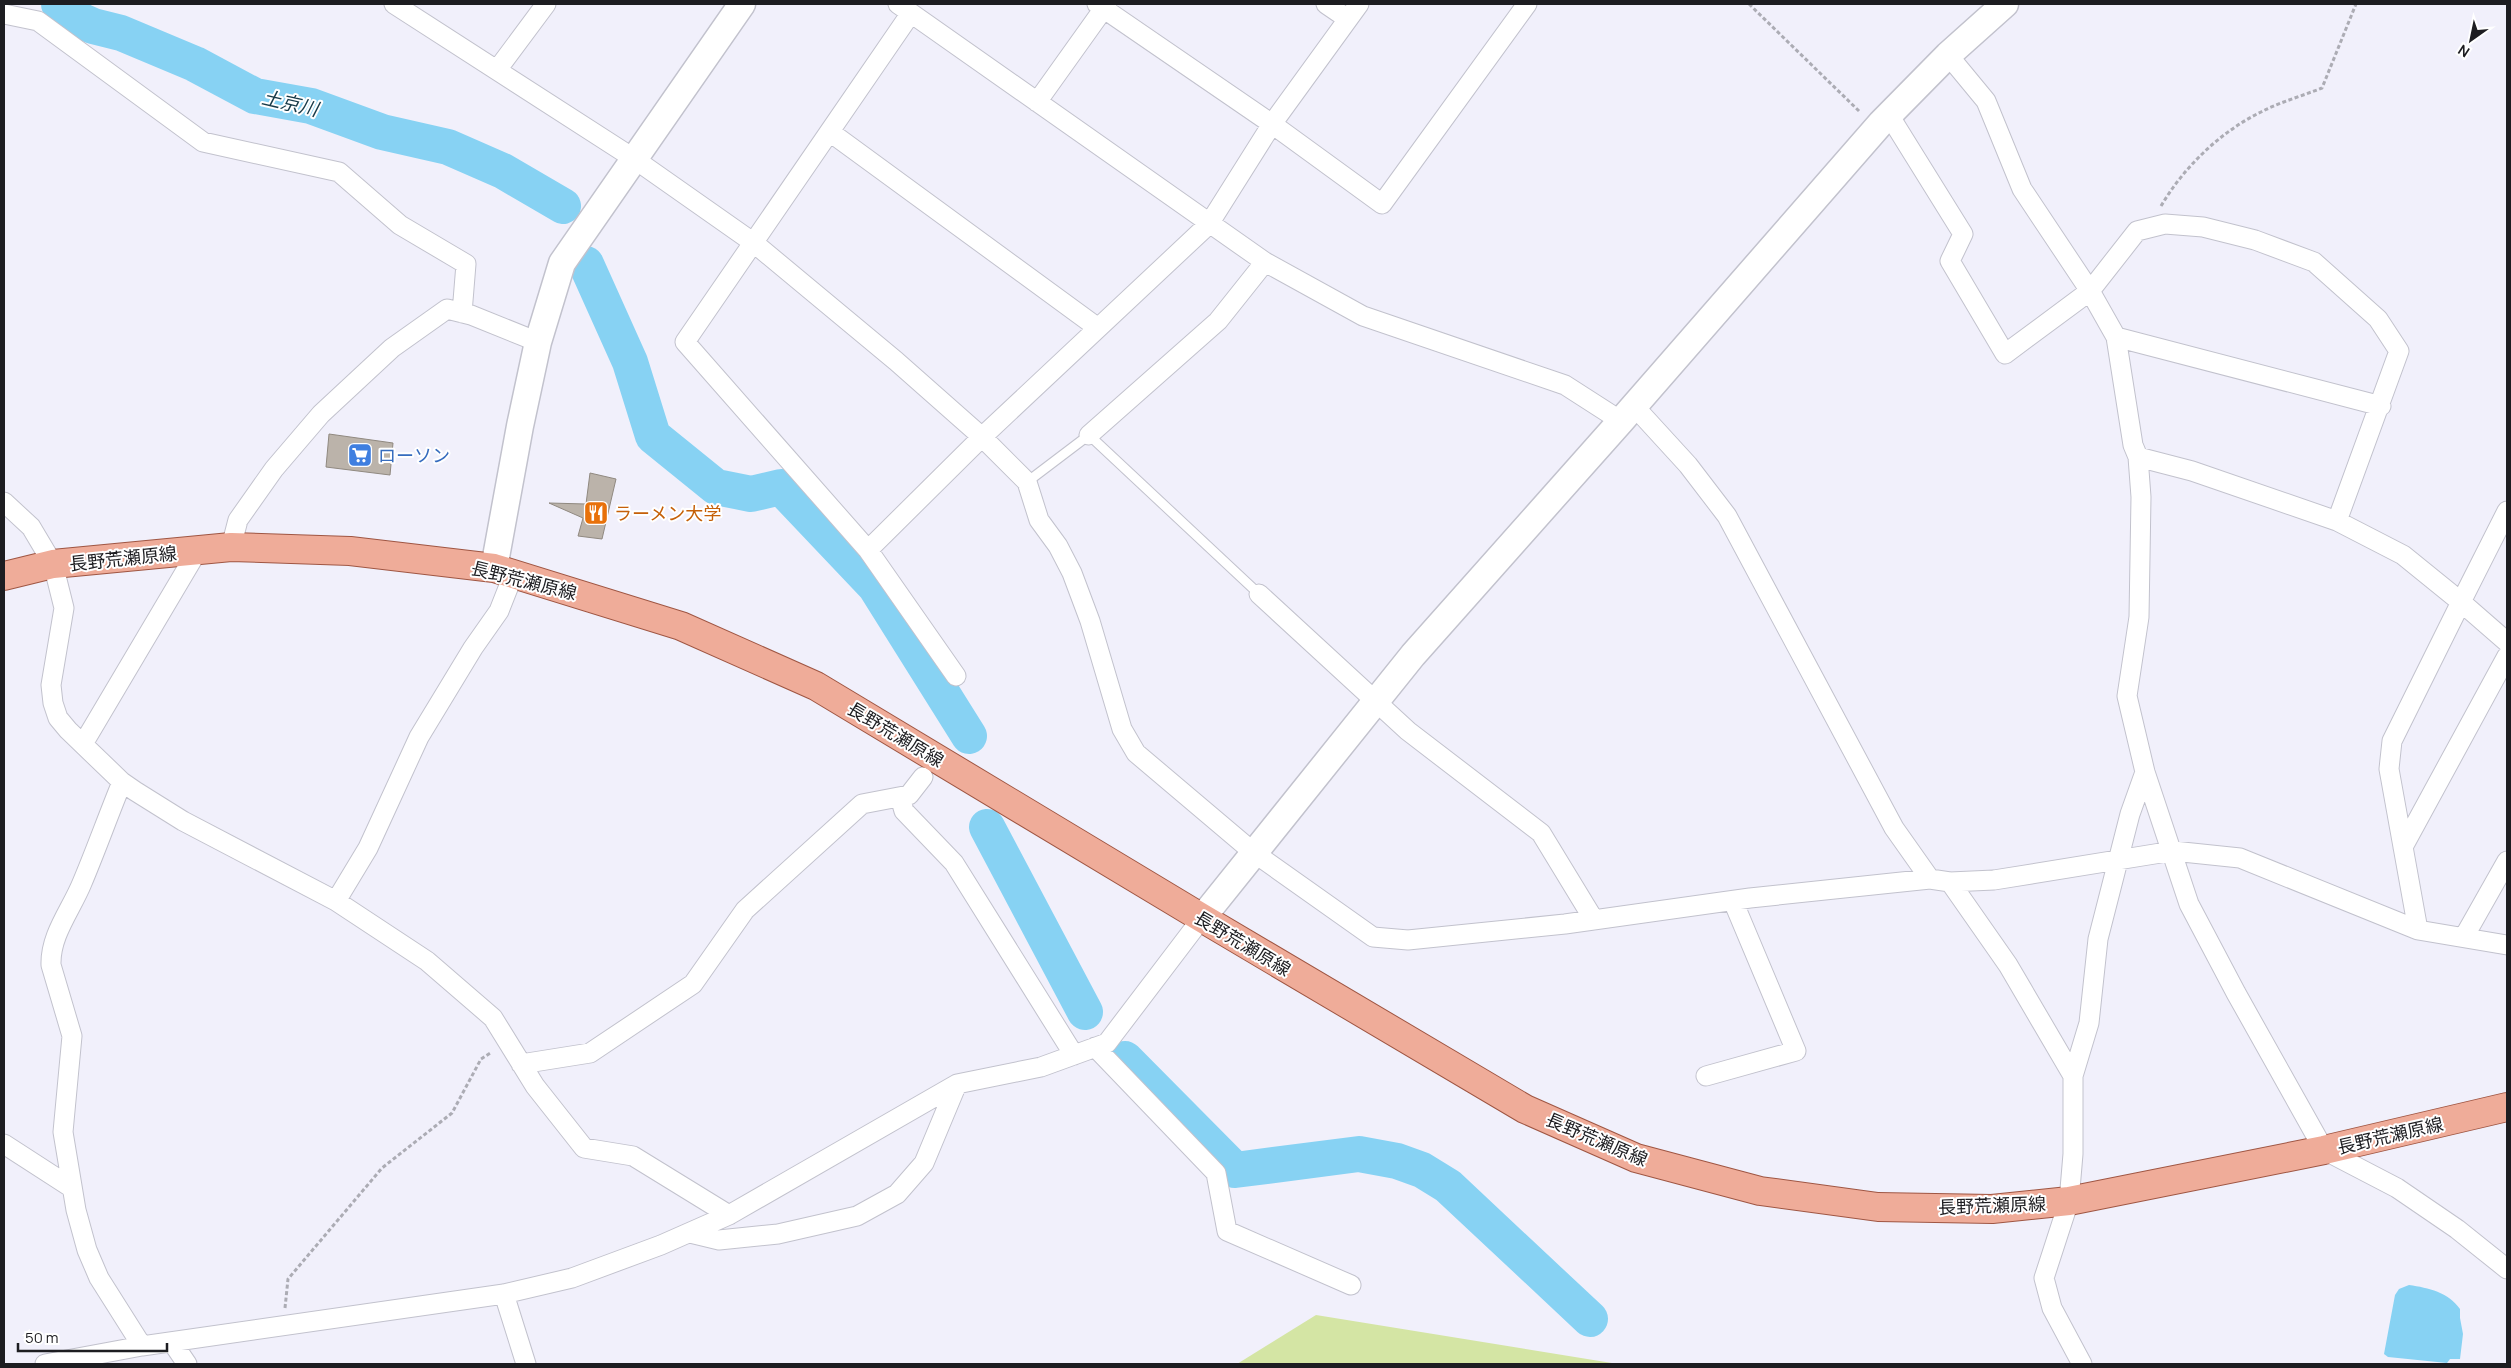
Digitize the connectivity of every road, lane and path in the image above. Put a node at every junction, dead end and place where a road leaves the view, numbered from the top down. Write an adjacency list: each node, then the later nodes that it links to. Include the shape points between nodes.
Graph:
1 (394, 4): 15 (street)
2 (546, 4): 15 (street)
3 (742, 4): 20 (street)
4 (1326, 4): 13 (street)
5 (1359, 4): 13 (street)
6 (1527, 4): 18 (street, via 1382,204)
7 (1749, 4): 17 (path)
8 (2004, 4): 14 (street)
9 (2356, 4): 22 (path, via 2322,88 2261,112 2223,135 2176,181)
10 (1103, 5): 16 (street); 18 (street)
11 (904, 8): 16 (street); 19 (street)
12 (4, 14): 26 (street, via 38,20 203,142 338,172 400,225 466,264)
13 (1348, 19): 18 (street)
14 (1948, 55): 17 (street); 25 (street, via 1986,101 2022,189)
15 (497, 70): 20 (street)
16 (1037, 102): 21 (street)
17 (1883, 122): 25 (street, via 1962,234 1950,261 2005,354); 31 (street)
18 (1272, 124): 21 (street)
19 (830, 132): 23 (street); 27 (street)
20 (633, 158): 23 (street); 29 (street, via 562,263)
21 (1210, 224): 24 (street); 27 (street)
22 (2148, 228): 25 (street, via 2137,230); 30 (street, via 2165,224 2204,227 2254,240 2314,262 2378,319 2399,351)
23 (754, 243): 33 (street); 41 (street, via 684,342)
24 (1265, 262): 31 (street, via 1363,316 1565,385); 32 (street, via 1218,321)
25 (2090, 291): 28 (street)
26 (462, 312): 29 (street); 39 (street, via 447,309 392,348 321,414 274,469 238,520)
27 (1098, 328): 33 (street)
28 (2116, 337): 30 (street); 34 (street, via 2133,445)
29 (538, 342): 43 (street, via 520,426)
30 (2381, 406): 38 (street)
31 (1628, 413): 50 (street); 61 (street, via 1688,465 1727,516 1894,828)
32 (1089, 435): 35 (lane); 45 (lane)
33 (982, 437): 35 (street); 41 (street)
34 (2138, 457): 38 (street, via 2192,471); 52 (street, via 2141,497 2139,617 2127,696)
35 (1027, 482): 58 (street, via 1039,520 1072,573 1122,729 1136,753)
36 (4, 502): 42 (street, via 31,527)
37 (2507, 511): 46 (street)
38 (2337, 521): 46 (street, via 2404,555)
39 (231, 547): 40 (main road, 長野荒瀬原線); 43 (main road, 長野荒瀬原線, via 350,552)
40 (198, 550): 42 (main road, 長野荒瀬原線); 51 (street)
41 (868, 550): 49 (street)
42 (53, 564): 44 (main road, 長野荒瀬原線); 51 (street, via 64,608 51,685 53,703 58,718)
43 (504, 571): 63 (street, via 499,611 419,737 368,848); 65 (main road, 長野荒瀬原線, via 681,626 816,686)
44 (4, 576)
45 (1260, 594): 50 (street)
46 (2461, 602): 47 (street); 56 (street, via 2392,741 2389,769)
47 (2507, 642)
48 (2507, 656): 56 (street)
49 (956, 676)
50 (1376, 700): 58 (street); 66 (street, via 1408,731 1540,833)
51 (83, 744): 54 (street)
52 (2145, 772): 57 (street); 59 (street)
53 (922, 777): 55 (street, via 909,795)
54 (122, 782): 63 (street, via 183,820); 80 (street, via 82,884 54,940 51,954 72,1036 63,1132)
55 (900, 797): 72 (street, via 904,811 954,863); 73 (street, via 862,804 745,910 693,984 590,1053)
56 (2403, 847): 67 (street)
57 (2173, 851): 59 (street); 67 (street, via 2240,858); 79 (street, via 2189,904)
58 (1253, 852): 65 (street); 66 (street, via 1373,937 1408,940)
59 (2119, 859): 62 (street, via 1994,880); 75 (street, via 2098,939 2089,1023)
60 (2507, 861): 68 (street)
61 (1930, 879): 62 (street); 64 (street)
62 (1950, 882): 75 (street, via 2008,965)
63 (336, 901): 70 (street, via 427,961 493,1018)
64 (1733, 901): 66 (street); 74 (street, via 1796,1051)
65 (1202, 918): 71 (street, via 1107,1043); 81 (main road, 長野荒瀬原線, via 1525,1109 1636,1158 1760,1191 1878,1206 1992,1209)
66 (1594, 920)
67 (2418, 930): 68 (street)
68 (2464, 937): 69 (street)
69 (2507, 945)
70 (508, 1041): 73 (street); 87 (path, via 481,1059 452,1113 382,1168 288,1279)
71 (1096, 1047): 72 (street); 85 (street, via 1216,1173 1227,1231)
72 (1074, 1055): 76 (street, via 1041,1067)
73 (521, 1064): 82 (street, via 584,1148 633,1156)
74 (1706, 1076)
75 (2072, 1076): 81 (street)
76 (957, 1084): 82 (street); 83 (street, via 924,1163 897,1194 857,1216 778,1234 719,1240)
77 (2507, 1107): 79 (main road, 長野荒瀬原線)
78 (4, 1144): 80 (street)
79 (2324, 1150): 81 (main road, 長野荒瀬原線); 84 (street, via 2397,1188 2457,1229)
80 (72, 1188): 89 (street, via 87,1250 99,1278)
81 (2069, 1201): 93 (street, via 2044,1278 2052,1308)
82 (729, 1215): 83 (street)
83 (690, 1233): 86 (street, via 572,1278)
84 (2507, 1269)
85 (1352, 1285)
86 (504, 1294): 87 (street); 92 (street)
87 (283, 1326): 88 (street)
88 (172, 1342): 89 (street); 91 (street)
89 (142, 1346): 90 (street)
90 (45, 1364)
91 (186, 1364)
92 (526, 1364)
93 (2082, 1364)

